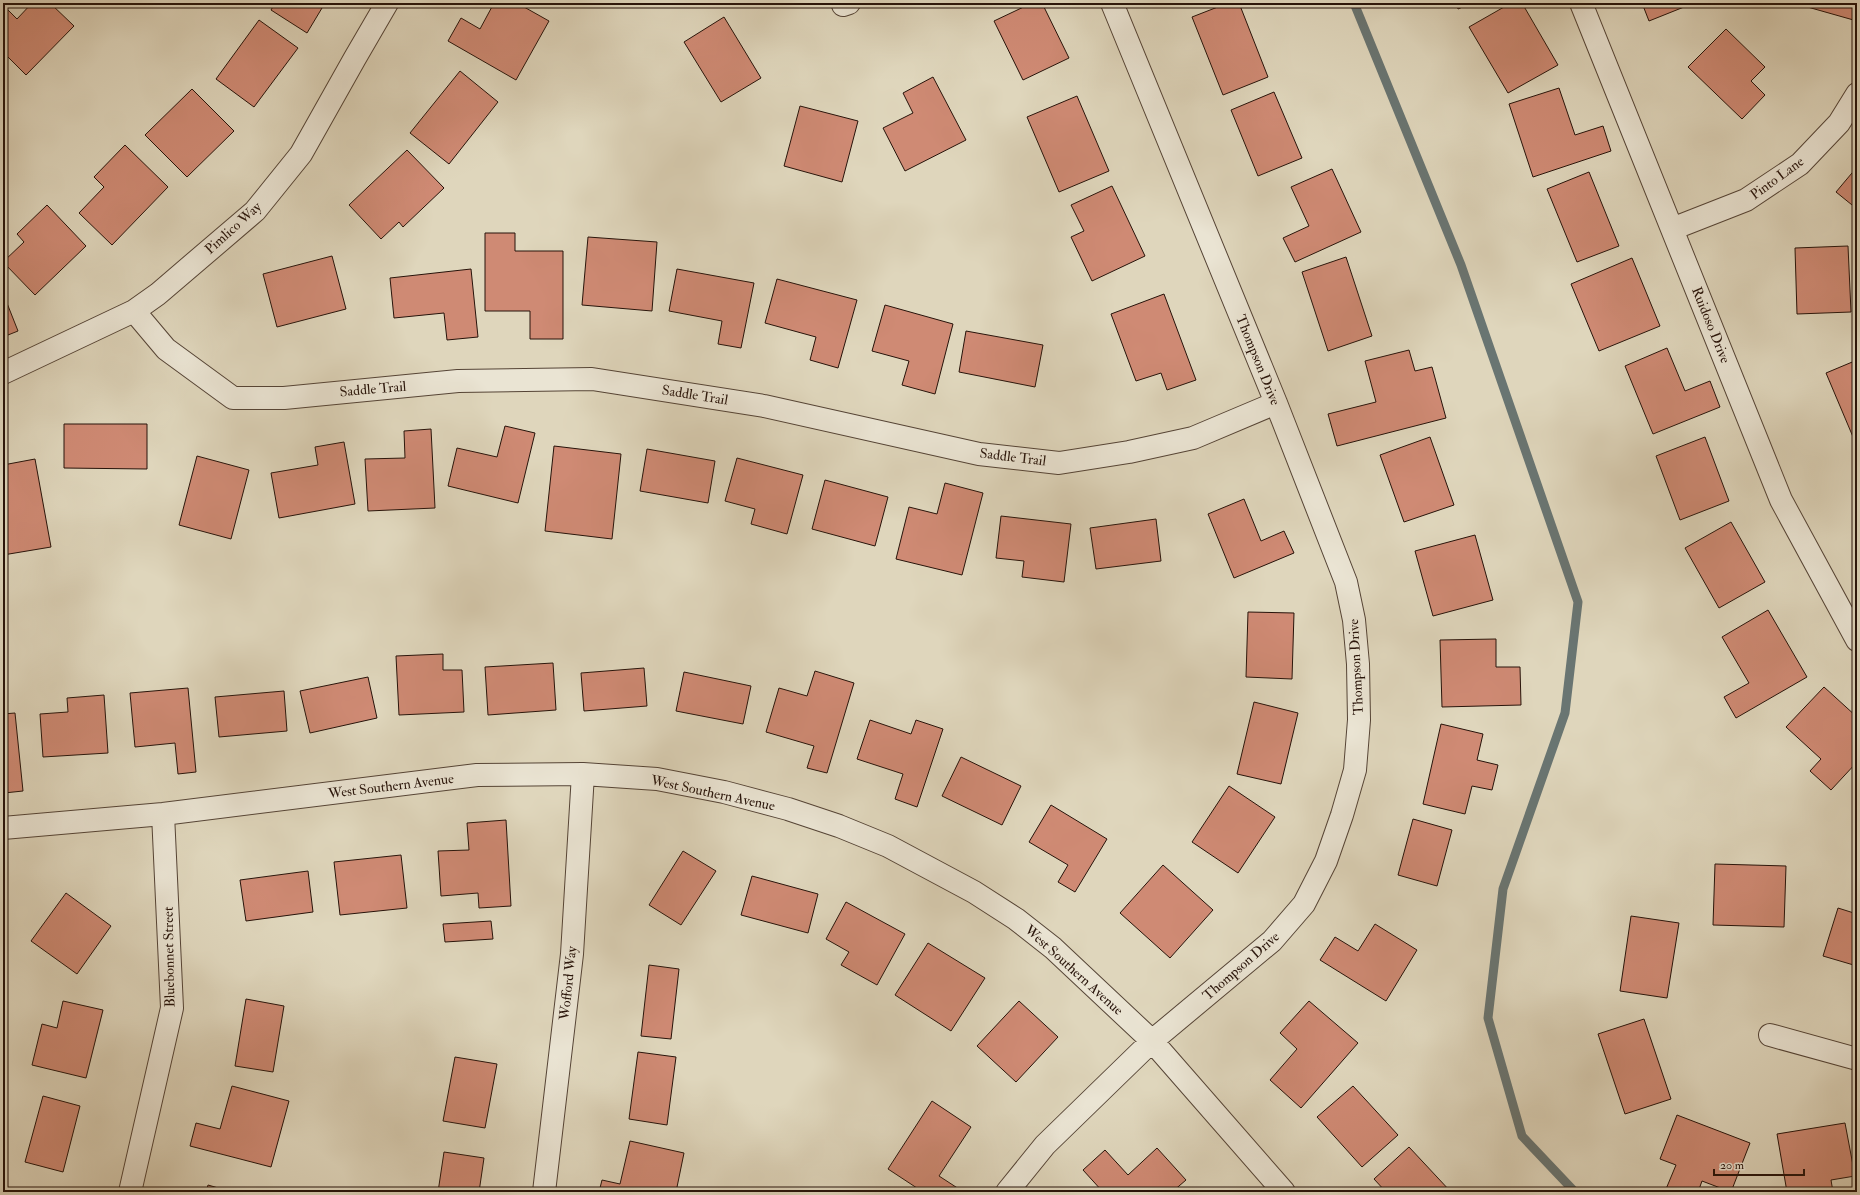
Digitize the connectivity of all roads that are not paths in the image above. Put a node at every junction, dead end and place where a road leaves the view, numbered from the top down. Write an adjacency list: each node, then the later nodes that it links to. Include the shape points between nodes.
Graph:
1 (388, 3): 6 (street, Pimlico Way, via 354,58 301,154 255,211 158,294)
2 (1112, 3): 8 (street, Thompson Drive)
3 (1581, 3): 5 (street, Ruidoso Drive)
4 (1857, 94): 5 (street, Pinto Lane, via 1839,123 1800,164 1746,200)
5 (1672, 229): 9 (street, Ruidoso Drive, via 1781,500)
6 (134, 311): 7 (street, Pimlico Way); 8 (street, Saddle Trail, via 166,348 233,398 284,398 458,381 592,379 764,406 979,454 1059,462 1129,452 1193,438)
7 (3, 373)
8 (1276, 403): 14 (street, Thompson Drive, via 1346,582 1354,620 1358,664 1359,720 1355,770 1326,861 1304,904 1272,941)
9 (1857, 640)
10 (583, 774): 11 (street, West Southern Avenue, via 477,775); 14 (street, West Southern Avenue, via 658,779 724,792 788,809 888,846 974,892 1016,919 1053,948); 17 (street, Wofford Way, via 572,954)
11 (163, 814): 12 (street, West Southern Avenue); 16 (street, Bluebonnet Street, via 172,1008)
12 (3, 828)
13 (1770, 1035): 15 (street)
14 (1152, 1041): 18 (street, Thompson Drive, via 1045,1144); 19 (street, West Southern Avenue)
15 (1857, 1059)
16 (130, 1192)
17 (544, 1192)
18 (1007, 1192)
19 (1284, 1192)

